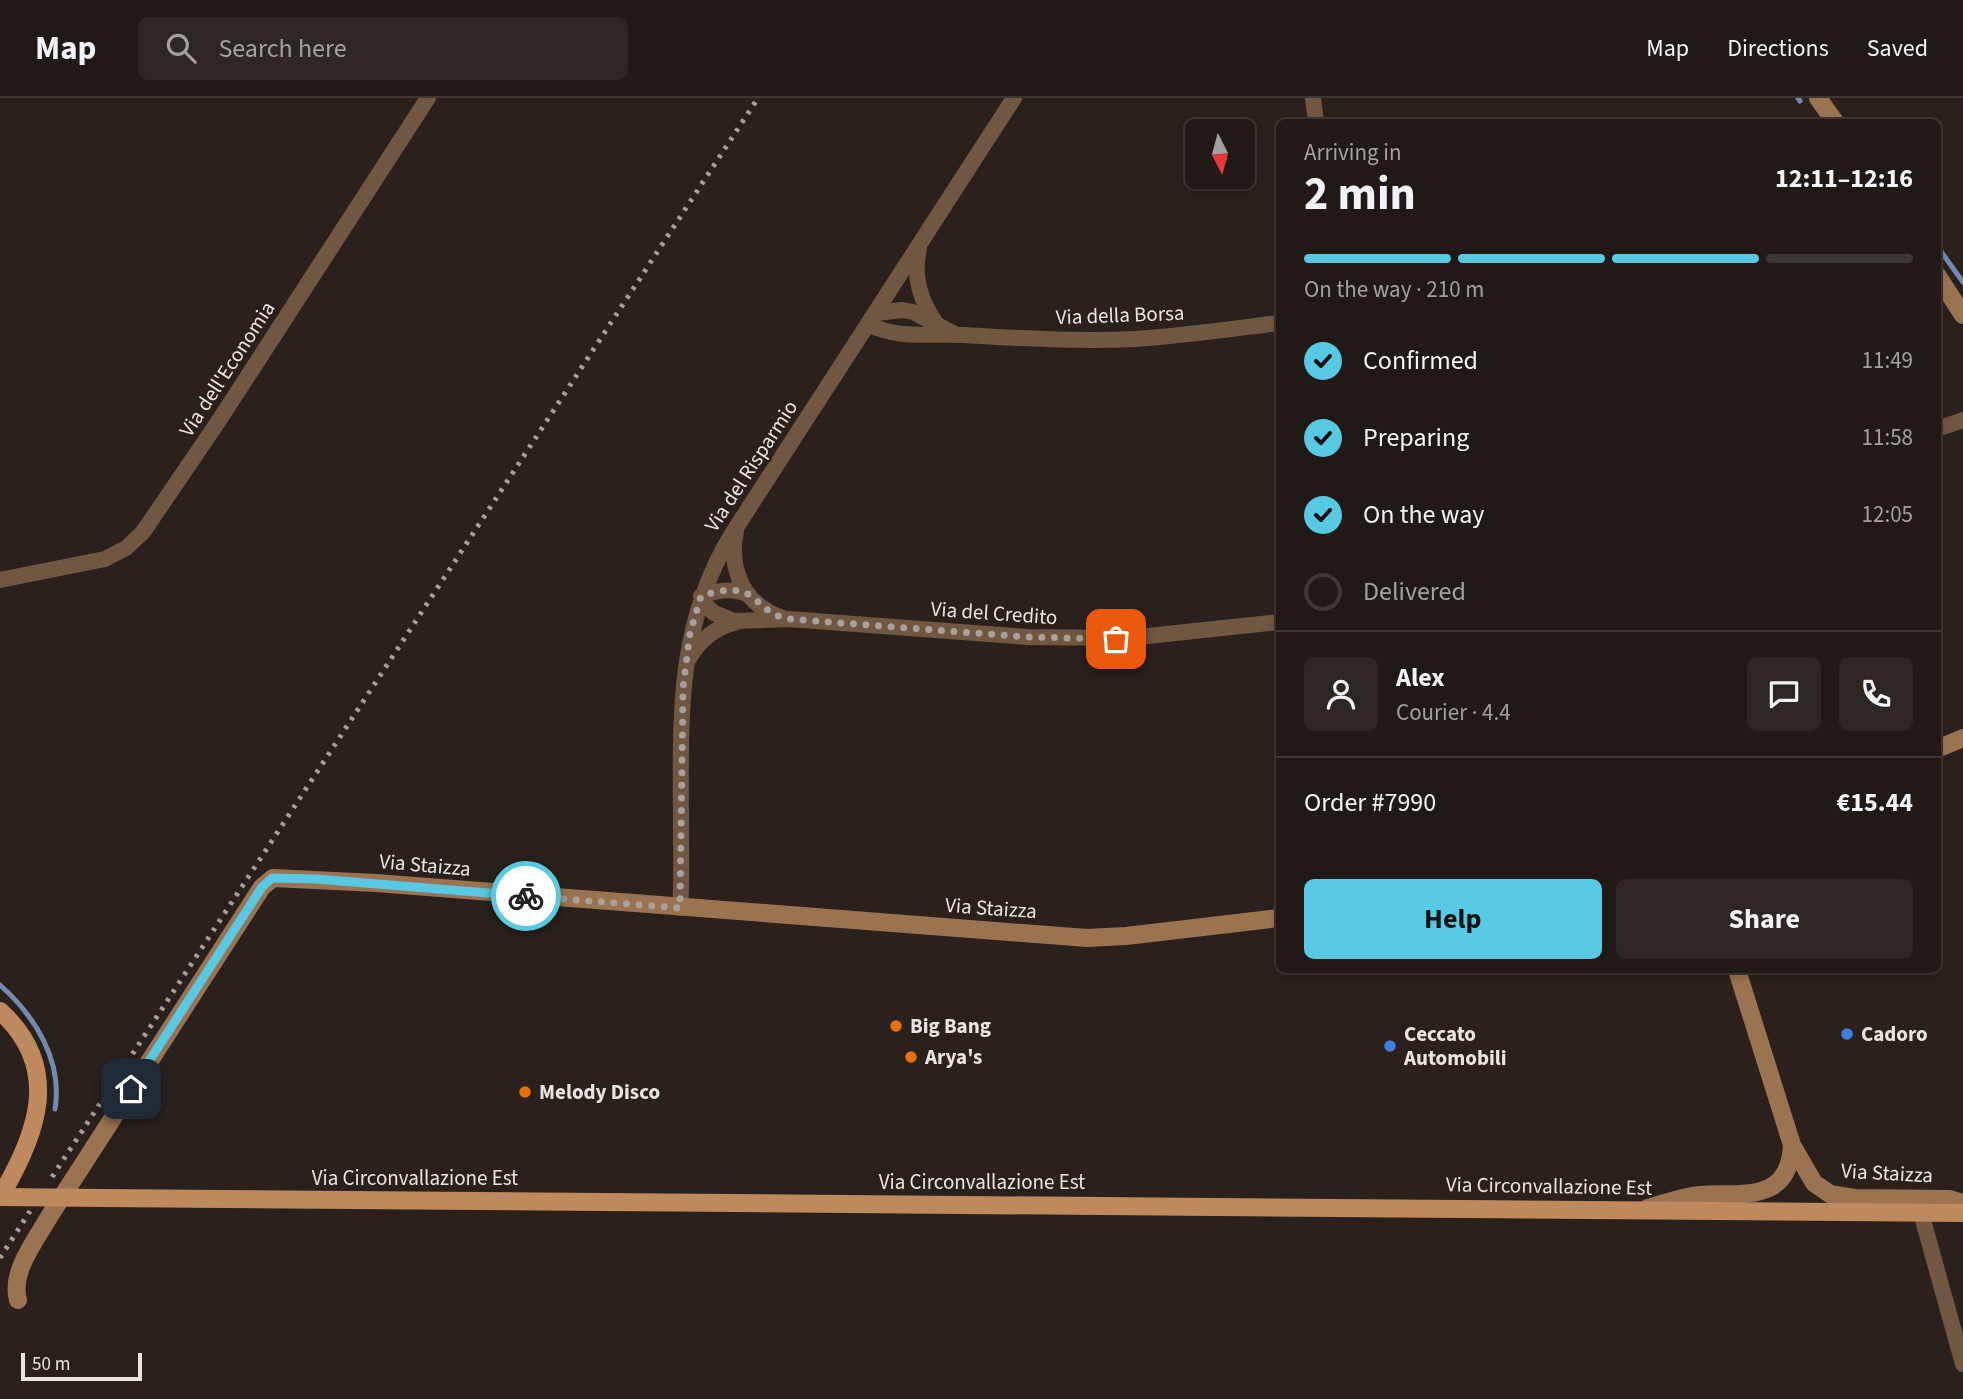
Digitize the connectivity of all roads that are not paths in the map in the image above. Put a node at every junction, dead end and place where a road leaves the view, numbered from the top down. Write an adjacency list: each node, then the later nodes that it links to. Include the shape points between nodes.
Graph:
1 (428, 98): 15 (street, Via dell'Economia, via 143,532 105,558)
2 (1014, 98): 7 (street, Via del Risparmio)
3 (1313, 98): 5 (street)
4 (1818, 98): 6 (street)
5 (1316, 119)
6 (1829, 119)
7 (922, 240): 10 (street, Via del Risparmio); 12 (street, via 916,263 919,288)
8 (1941, 281): 9 (street)
9 (1963, 316)
10 (872, 318): 12 (street, Via della Borsa, via 905,310); 13 (street, Via della Borsa, via 888,332 908,336); 14 (street, Via del Risparmio)
11 (1276, 323): 13 (street, Via della Borsa, via 1135,339)
12 (937, 324): 13 (street, Via della Borsa)
13 (961, 335)
14 (737, 526): 16 (street, via 735,566); 17 (street, Via del Risparmio)
15 (0, 580)
16 (748, 595): 17 (street, via 732,591); 18 (street, Via del Credito, via 770,613)
17 (701, 596): 19 (street, Via del Credito, via 717,614); 21 (street, Via del Risparmio)
18 (789, 619): 19 (street, Via del Credito); 20 (street, Via del Credito, via 1079,639)
19 (741, 621): 21 (street, Via del Credito, via 705,638)
20 (1276, 622)
21 (685, 666): 24 (street, Via del Risparmio)
22 (1963, 738): 23 (street)
23 (1941, 747)
24 (680, 908): 25 (street, Via Staizza, via 1087,938); 34 (street, Via Staizza, via 271,879 49,1217 19,1273)
25 (1276, 918)
26 (1738, 973): 28 (street, Via Staizza)
27 (0, 1011): 29 (main road, via 29,1052 39,1099 29,1140)
28 (1792, 1145): 30 (street, Via Staizza, via 1814,1184 1830,1194); 31 (street, via 1785,1173 1762,1192 1689,1197)
29 (0, 1197): 31 (main road, Via Circonvallazione Est, bridge)
30 (1963, 1203)
31 (1642, 1210): 32 (main road, Via Circonvallazione Est)
32 (1921, 1213): 33 (main road, Via Circonvallazione Est); 35 (street)
33 (1963, 1213)
34 (18, 1300)
35 (1963, 1364)

